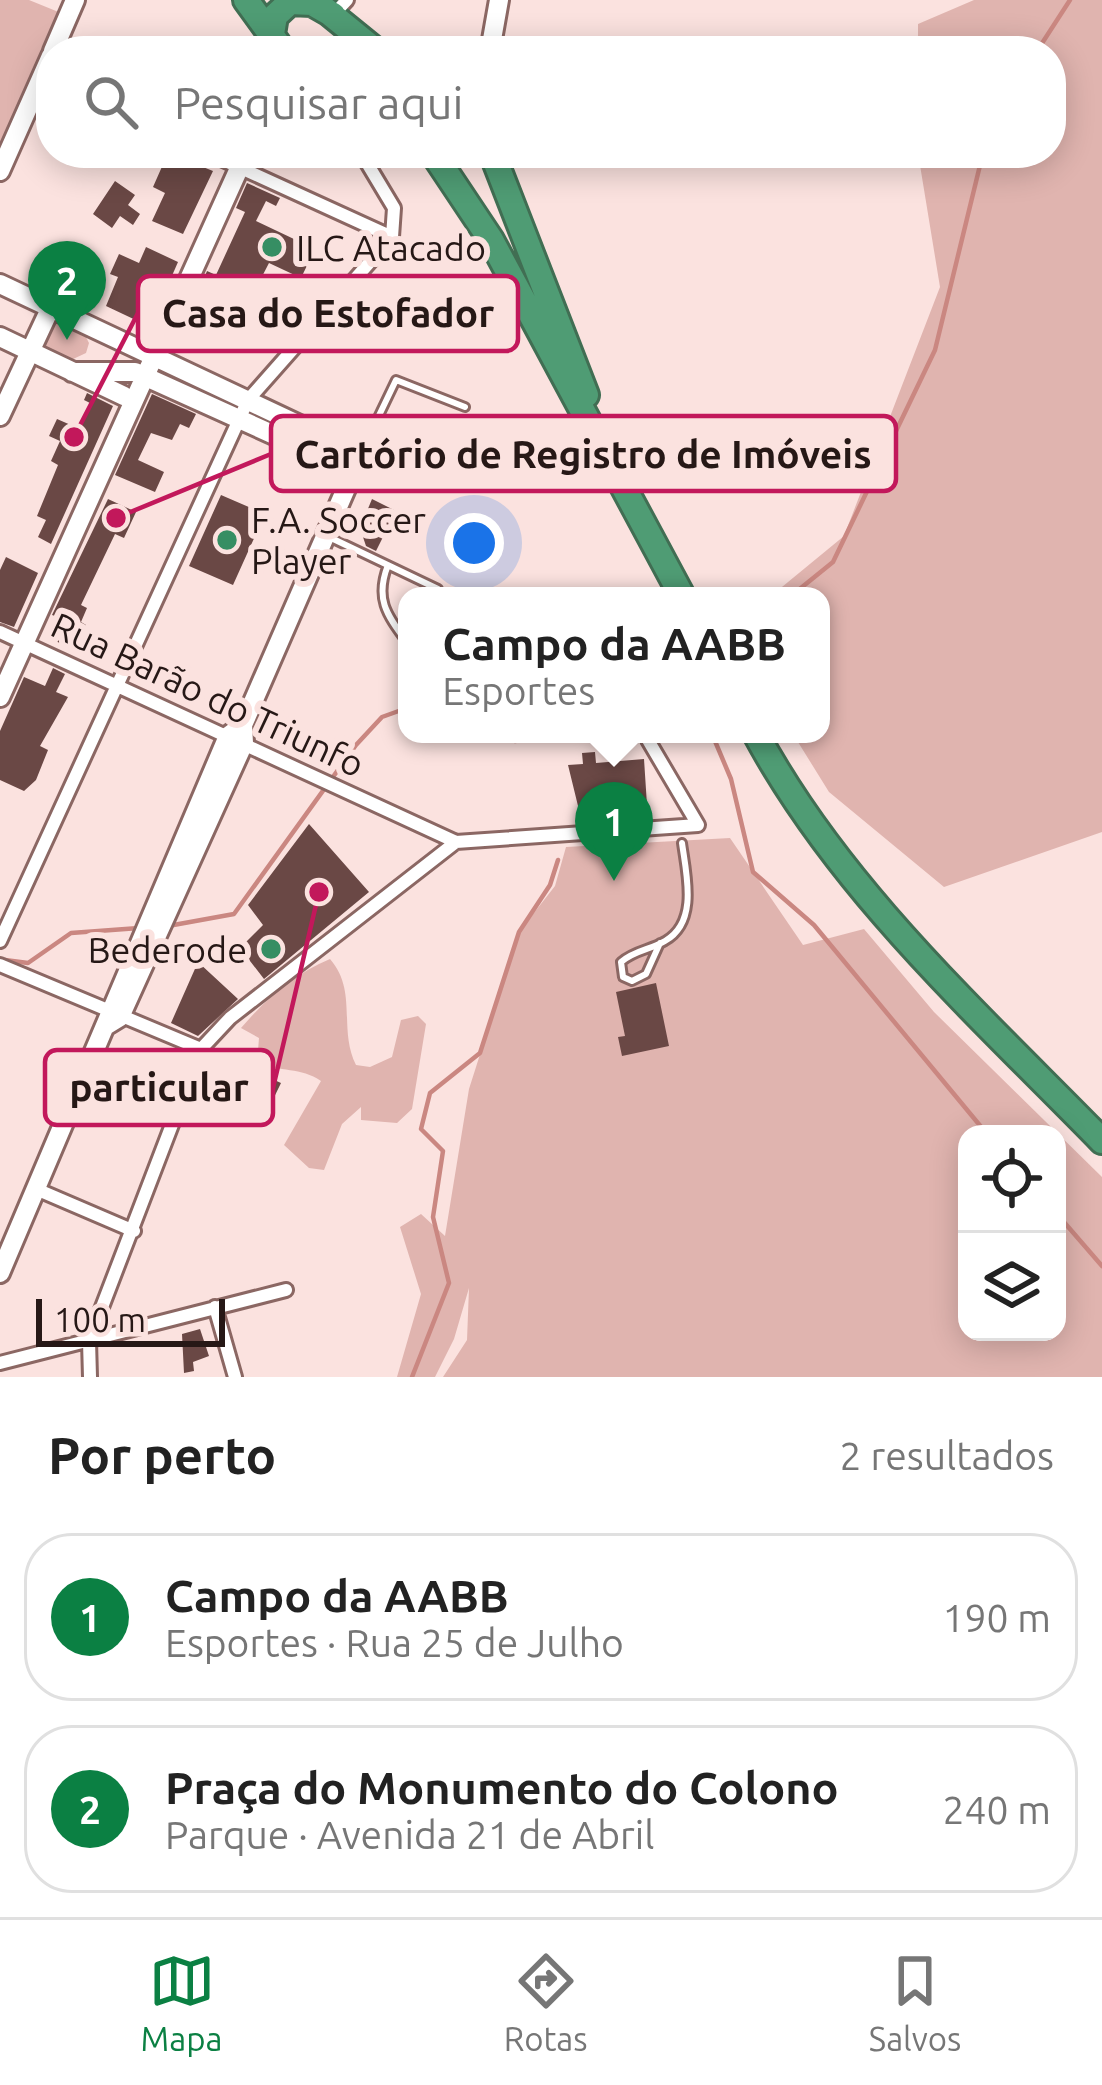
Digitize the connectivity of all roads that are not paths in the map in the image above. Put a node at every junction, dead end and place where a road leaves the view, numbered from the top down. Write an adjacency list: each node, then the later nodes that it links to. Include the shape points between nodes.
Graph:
1 (246, 0): 6 (highway)
2 (499, 0): 9 (street)
3 (74, 2): 5 (street)
4 (331, 5): 7 (highway, via 290,2 275,16); 8 (highway)
5 (60, 36)
6 (269, 36)
7 (275, 36)
8 (361, 36)
9 (492, 36)
10 (36, 99): 16 (street)
11 (233, 168): 22 (street)
12 (255, 168): 17 (street)
13 (370, 168): 17 (street, via 394,208)
14 (443, 168): 30 (highway)
15 (499, 168): 30 (highway)
16 (0, 171)
17 (392, 237): 26 (street)
18 (0, 284): 19 (street)
19 (50, 309): 21 (street); 22 (street)
20 (0, 337): 21 (street)
21 (30, 352): 23 (street); 28 (street)
22 (149, 354): 24 (street); 26 (street)
23 (72, 372): 24 (street); 25 (street)
24 (140, 374): 25 (street); 29 (street); 37 (street)
25 (124, 396): 37 (street)
26 (248, 400): 29 (street); 31 (street)
27 (465, 407): 31 (lane, via 396,380)
28 (0, 416)
29 (238, 419): 31 (street); 39 (street)
30 (592, 426): 35 (highway)
31 (358, 463): 32 (street)
32 (326, 536): 33 (lane); 41 (street)
33 (388, 565): 34 (lane); 36 (lane, via 380,587)
34 (434, 587)
35 (677, 587)
36 (398, 630)
37 (13, 638): 38 (street); 39 (street, Rua Barão do Triunfo); 40 (street)
38 (0, 674)
39 (119, 687): 41 (street, Rua Barão do Triunfo); 46 (street)
40 (0, 698)
41 (238, 735): 45 (street, Rua Barão do Triunfo); 49 (street)
42 (650, 743): 44 (street, via 698,822)
43 (761, 743): 51 (highway, via 806,818 895,924)
44 (680, 835): 45 (street); 47 (lane, via 688,902)
45 (456, 842): 50 (street)
46 (0, 941)
47 (660, 944): 47 (lane, via 621,962 623,977 646,974)
48 (0, 965): 49 (street)
49 (111, 1018): 50 (street); 52 (street)
50 (201, 1049): 53 (street)
51 (1102, 1141)
52 (36, 1189): 53 (street); 54 (street)
53 (134, 1231): 57 (street)
54 (0, 1273)
55 (286, 1290): 56 (street)
56 (215, 1307): 57 (street); 60 (street)
57 (89, 1341): 58 (street); 59 (street)
58 (0, 1364)
59 (91, 1377)
60 (235, 1377)

